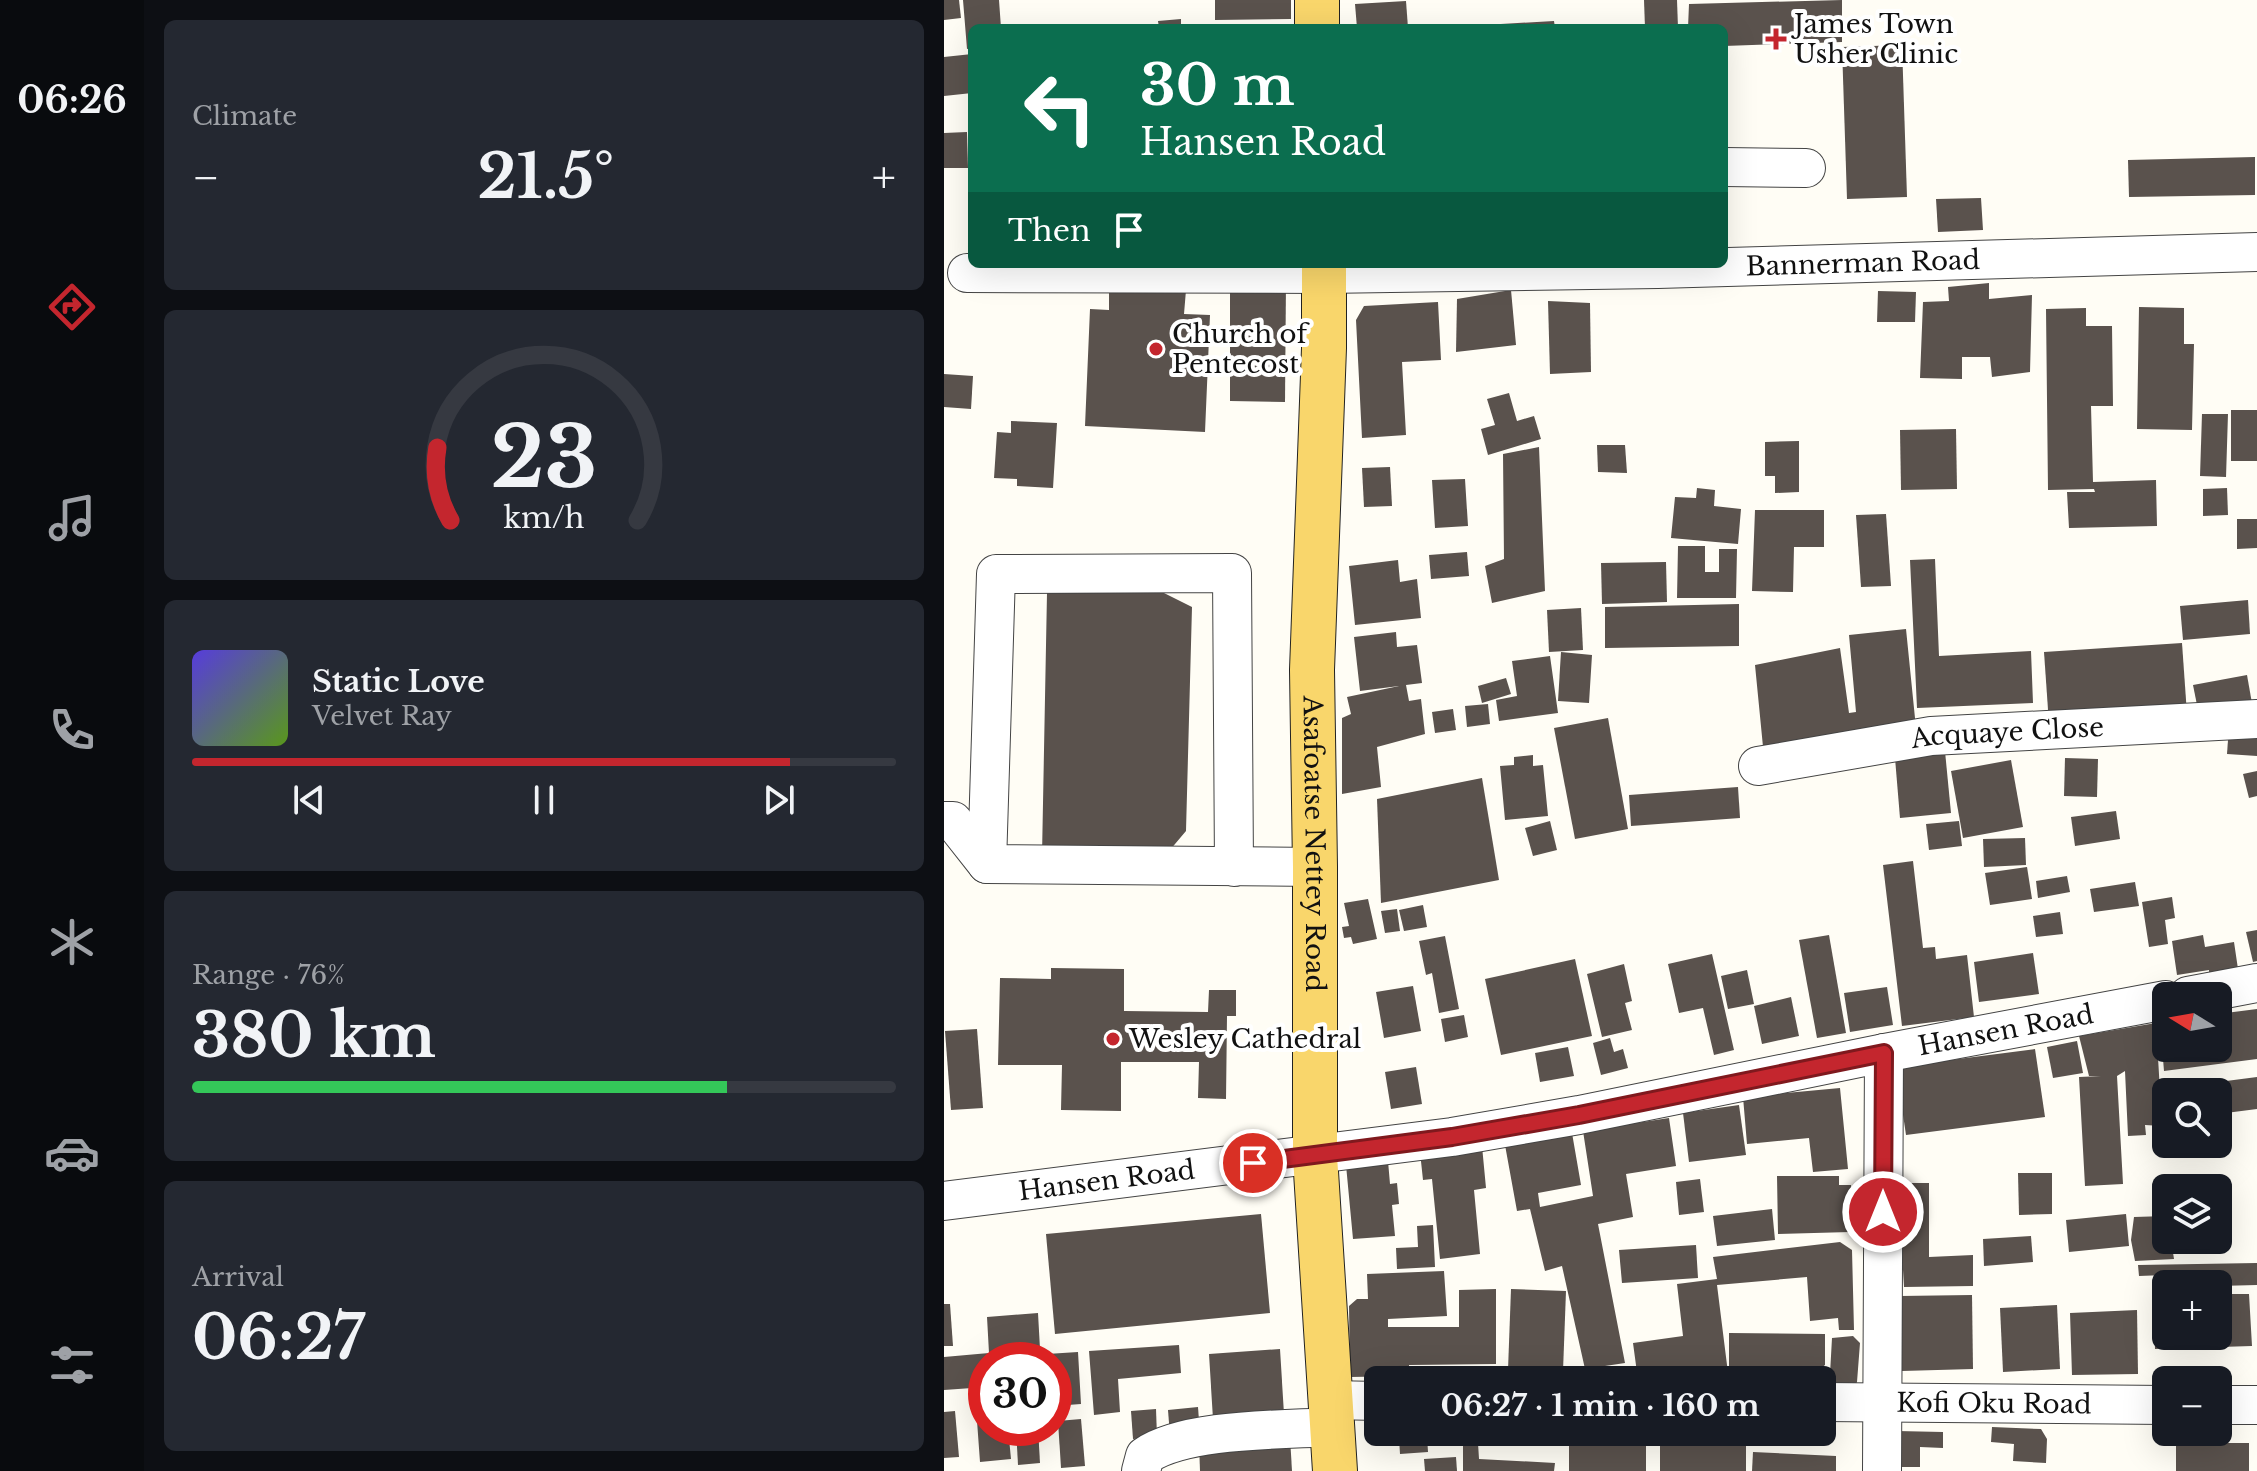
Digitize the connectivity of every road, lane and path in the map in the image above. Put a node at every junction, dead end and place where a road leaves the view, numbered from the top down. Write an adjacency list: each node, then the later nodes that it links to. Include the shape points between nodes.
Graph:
1 (1317, 0): 2 (main road)
2 (1317, 24)
3 (1728, 167): 4 (street)
4 (1806, 168)
5 (2257, 252): 6 (street, Bannerman Road)
6 (1728, 265)
7 (1441, 268): 8 (street, Bannerman Road)
8 (1324, 269): 9 (street, Bannerman Road); 15 (main road, Asafoatse Nettey Road, via 1312,670)
9 (967, 273)
10 (2257, 719): 11 (street, Acquaye Close, via 1931,736)
11 (1758, 766)
12 (944, 821): 13 (street, via 953,821)
13 (987, 864): 14 (street); 14 (street, via 996,574 1232,573)
14 (1234, 867): 15 (street)
15 (1315, 867): 20 (main road, Asafoatse Nettey Road)
16 (2257, 983): 17 (street)
17 (2232, 988)
18 (2152, 1003): 19 (street, Hansen Road)
19 (1884, 1053): 20 (street, Hansen Road, via 1579,1115); 23 (street)
20 (1315, 1156): 21 (street, Hansen Road); 28 (main road, Asafoatse Nettey Road)
21 (944, 1201)
22 (1836, 1402): 23 (street, Kofi Oku Road)
23 (1881, 1402): 25 (street, Kofi Oku Road); 31 (street)
24 (1364, 1405): 28 (street)
25 (2152, 1405)
26 (2232, 1405): 27 (street)
27 (2257, 1405)
28 (1332, 1414): 29 (street, via 1157,1447 1145,1456); 30 (main road, Asafoatse Nettey Road)
29 (1141, 1471)
30 (1335, 1471)
31 (1882, 1471)

